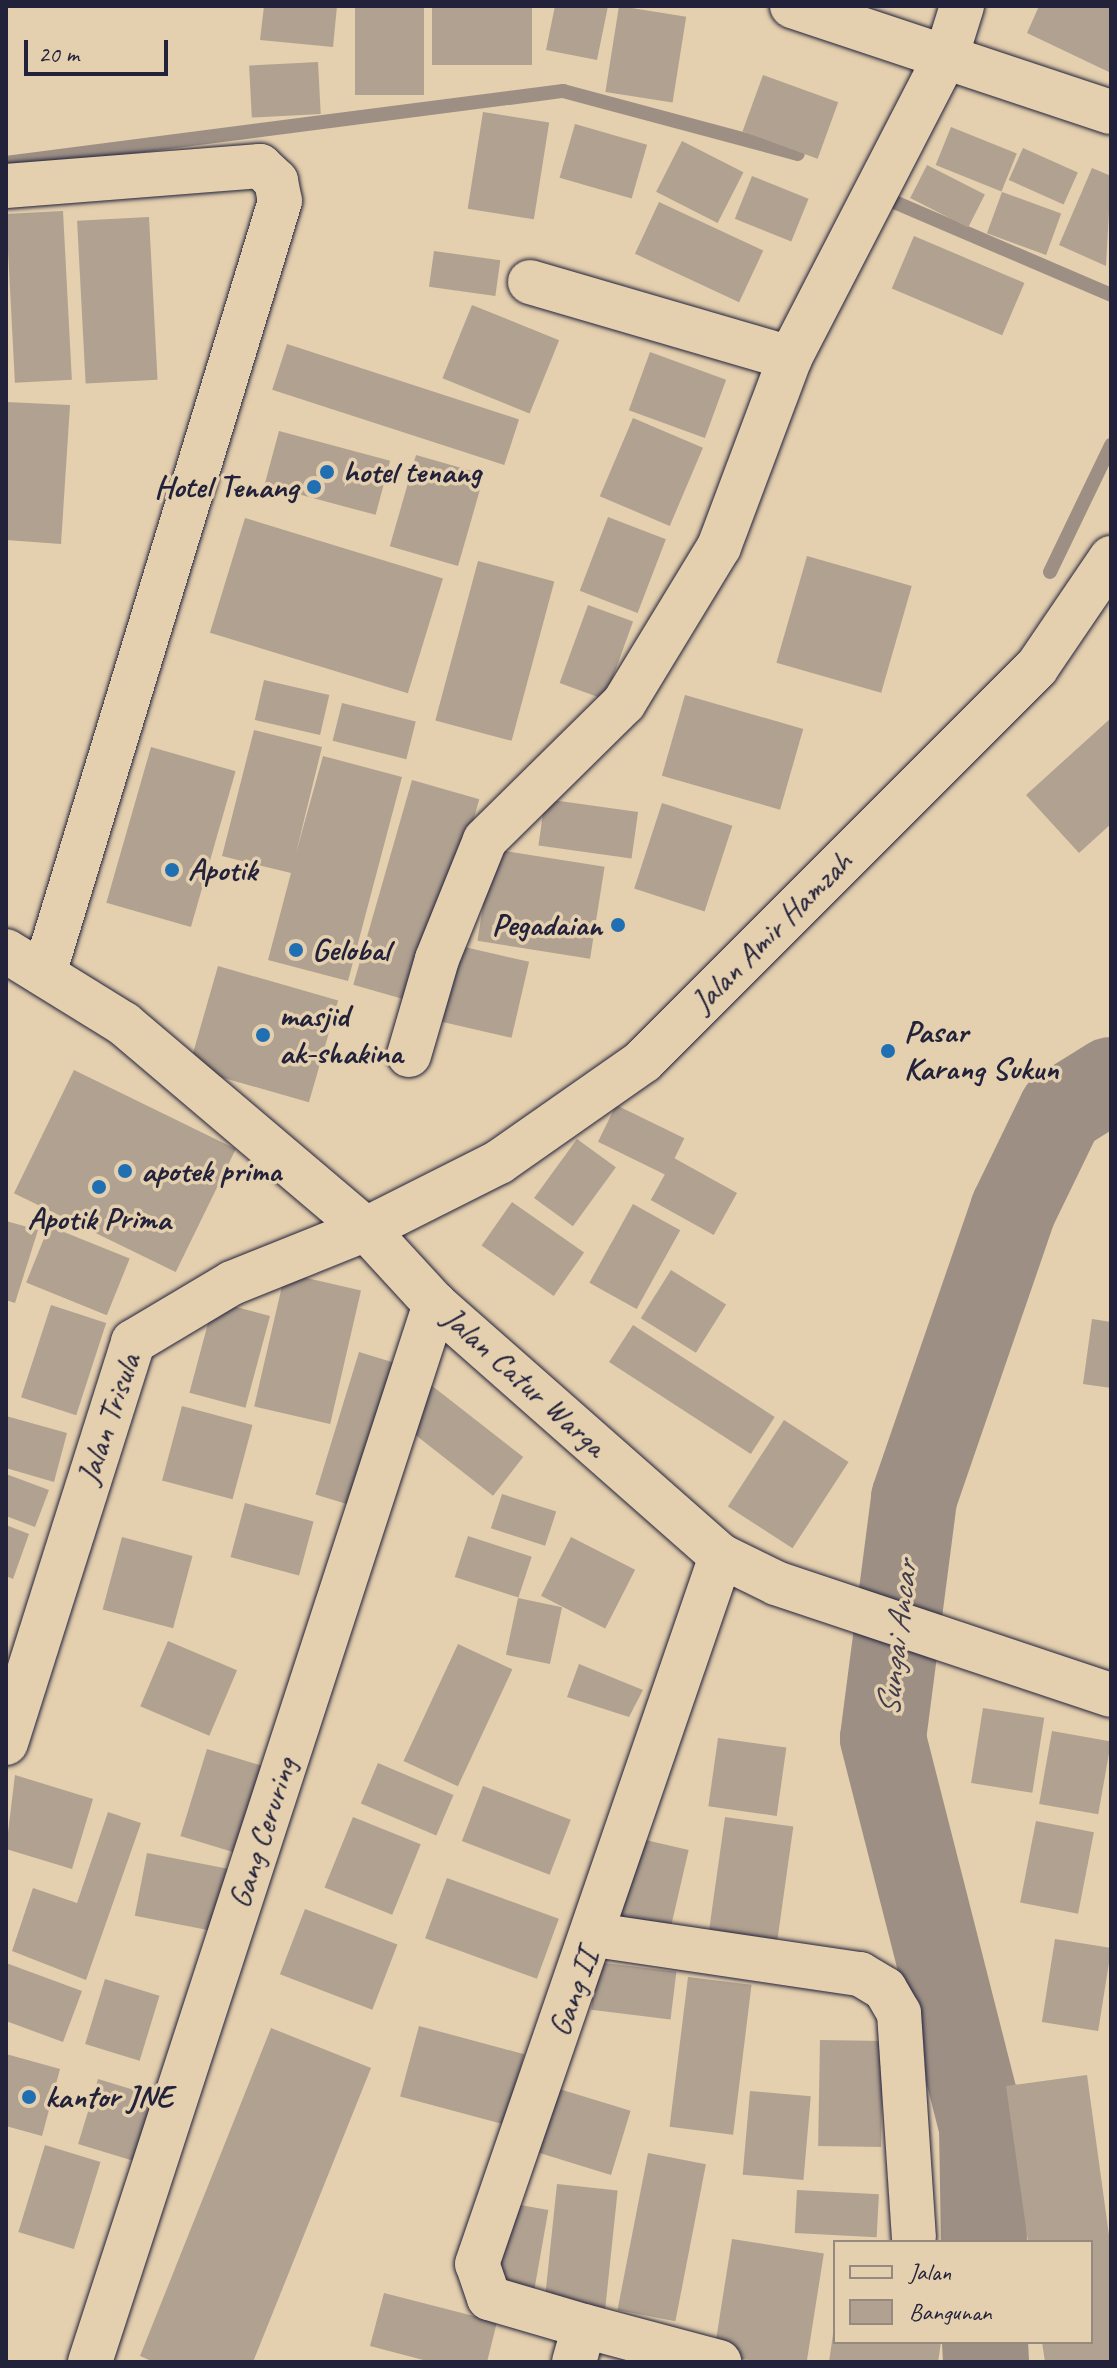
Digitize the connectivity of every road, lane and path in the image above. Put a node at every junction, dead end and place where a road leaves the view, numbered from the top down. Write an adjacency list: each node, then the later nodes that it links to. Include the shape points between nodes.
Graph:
1 (792, 6): 3 (street)
2 (962, 6): 3 (street)
3 (947, 54): 4 (street); 7 (street)
4 (1111, 112)
5 (6, 186): 10 (street, via 260,166 276,181 280,201)
6 (530, 282): 7 (street)
7 (790, 358): 11 (street, via 719,547 624,703 485,840 437,959)
8 (1106, 578): 12 (street, Jalan Amir Hamzah, via 1037,667 643,1061 499,1162)
9 (6, 951): 10 (street, Jalan Catur Warga)
10 (44, 974): 12 (street, Jalan Catur Warga, via 124,1024)
11 (409, 1055)
12 (366, 1229): 13 (street, Jalan Catur Warga); 16 (street, Jalan Trisula, via 232,1283 133,1342)
13 (435, 1304): 14 (street, Jalan Catur Warga); 20 (street, Gang Ceruring)
14 (721, 1556): 15 (street, Jalan Catur Warga, via 776,1583); 17 (street, Gang II)
15 (1111, 1695)
16 (6, 1743)
17 (595, 1935): 18 (street, via 860,1974 885,1989 899,2013); 19 (street, Gang II, via 477,2264 489,2298)
18 (914, 2237)
19 (579, 2344): 21 (street)
20 (90, 2362)
21 (719, 2362)

